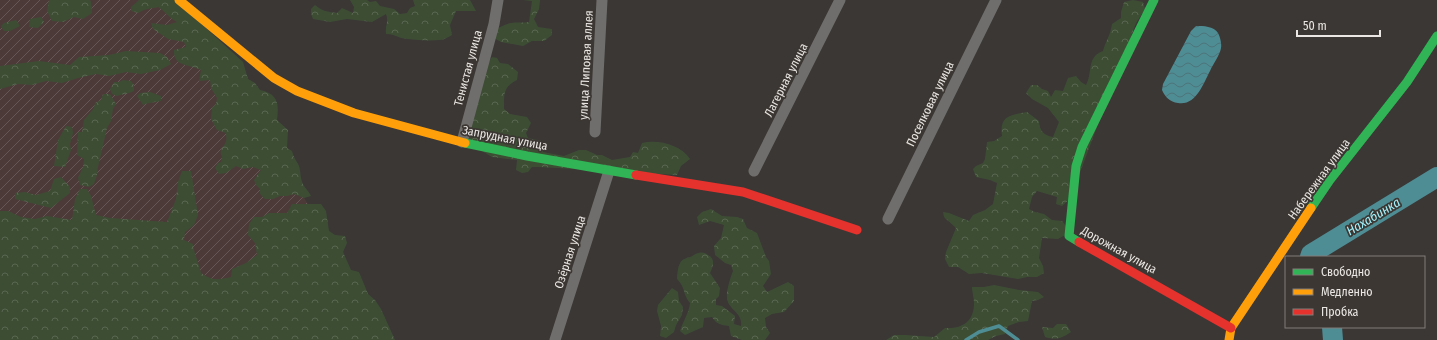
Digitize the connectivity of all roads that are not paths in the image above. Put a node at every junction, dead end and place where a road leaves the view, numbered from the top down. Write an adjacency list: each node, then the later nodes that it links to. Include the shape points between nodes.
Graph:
1 (179, 0): 9 (street, Запрудная улица, via 258,66 298,91 354,113)
2 (498, 0): 9 (street, Тенистая улица)
3 (602, 0): 8 (street, улица Липовая аллея)
4 (840, 0): 11 (street, Лагерная улица)
5 (996, 0): 12 (street, Поселковая улица)
6 (1154, 0): 14 (street, Дорожная улица, via 1082,147 1076,166 1069,236)
7 (1437, 36): 14 (street, Набережная улица, via 1407,82 1330,180)
8 (595, 132)
9 (462, 142): 10 (street, Запрудная улица)
10 (609, 171): 13 (street, Запрудная улица, via 744,192); 15 (street, Озёрная улица)
11 (754, 171)
12 (888, 220)
13 (857, 230)
14 (1231, 328): 16 (street, Набережная улица)
15 (555, 340)
16 (1228, 340)

